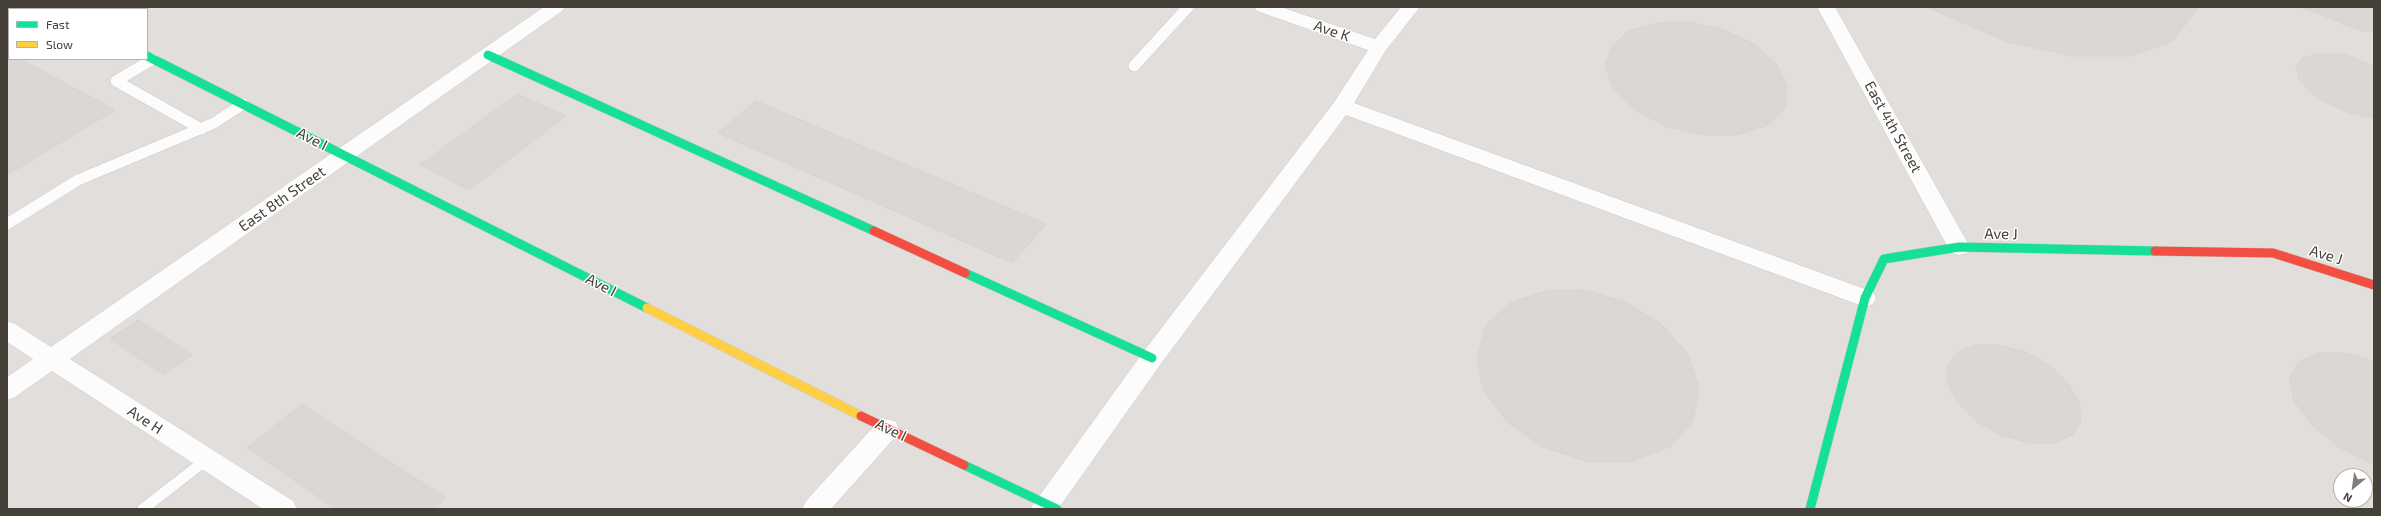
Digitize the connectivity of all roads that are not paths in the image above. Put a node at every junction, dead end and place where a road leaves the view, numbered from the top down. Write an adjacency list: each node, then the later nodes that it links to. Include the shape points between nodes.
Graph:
1 (556, 7): 7 (street, East 8th Street)
2 (1188, 7): 10 (lane)
3 (1263, 7): 6 (street, Ave K)
4 (1411, 7): 6 (street)
5 (1826, 7): 16 (street, East 4th Street)
6 (1379, 47): 12 (street)
7 (488, 55): 14 (street, East 8th Street); 20 (street)
8 (150, 58): 11 (street, Ave I)
9 (147, 60): 13 (lane, via 116,81)
10 (1134, 66)
11 (243, 104): 13 (lane); 14 (street, Ave I)
12 (1342, 106): 18 (street); 20 (street)
13 (201, 129): 15 (lane, via 78,180)
14 (345, 156): 21 (street, East 8th Street); 23 (street, Ave I)
15 (7, 224)
16 (1959, 247): 17 (street, Ave J, via 2273,253); 18 (street, Ave J, via 1884,259)
17 (2374, 285)
18 (1864, 298): 29 (street, Ave J)
19 (7, 330): 21 (street, Ave H)
20 (1152, 358): 25 (street)
21 (51, 359): 22 (street, East 8th Street); 24 (street, Ave H)
22 (7, 390)
23 (887, 429): 25 (street, Ave I); 28 (street)
24 (206, 460): 26 (lane); 27 (street, Ave H)
25 (1049, 507)
26 (143, 509)
27 (284, 509)
28 (815, 509)
29 (1810, 509)

